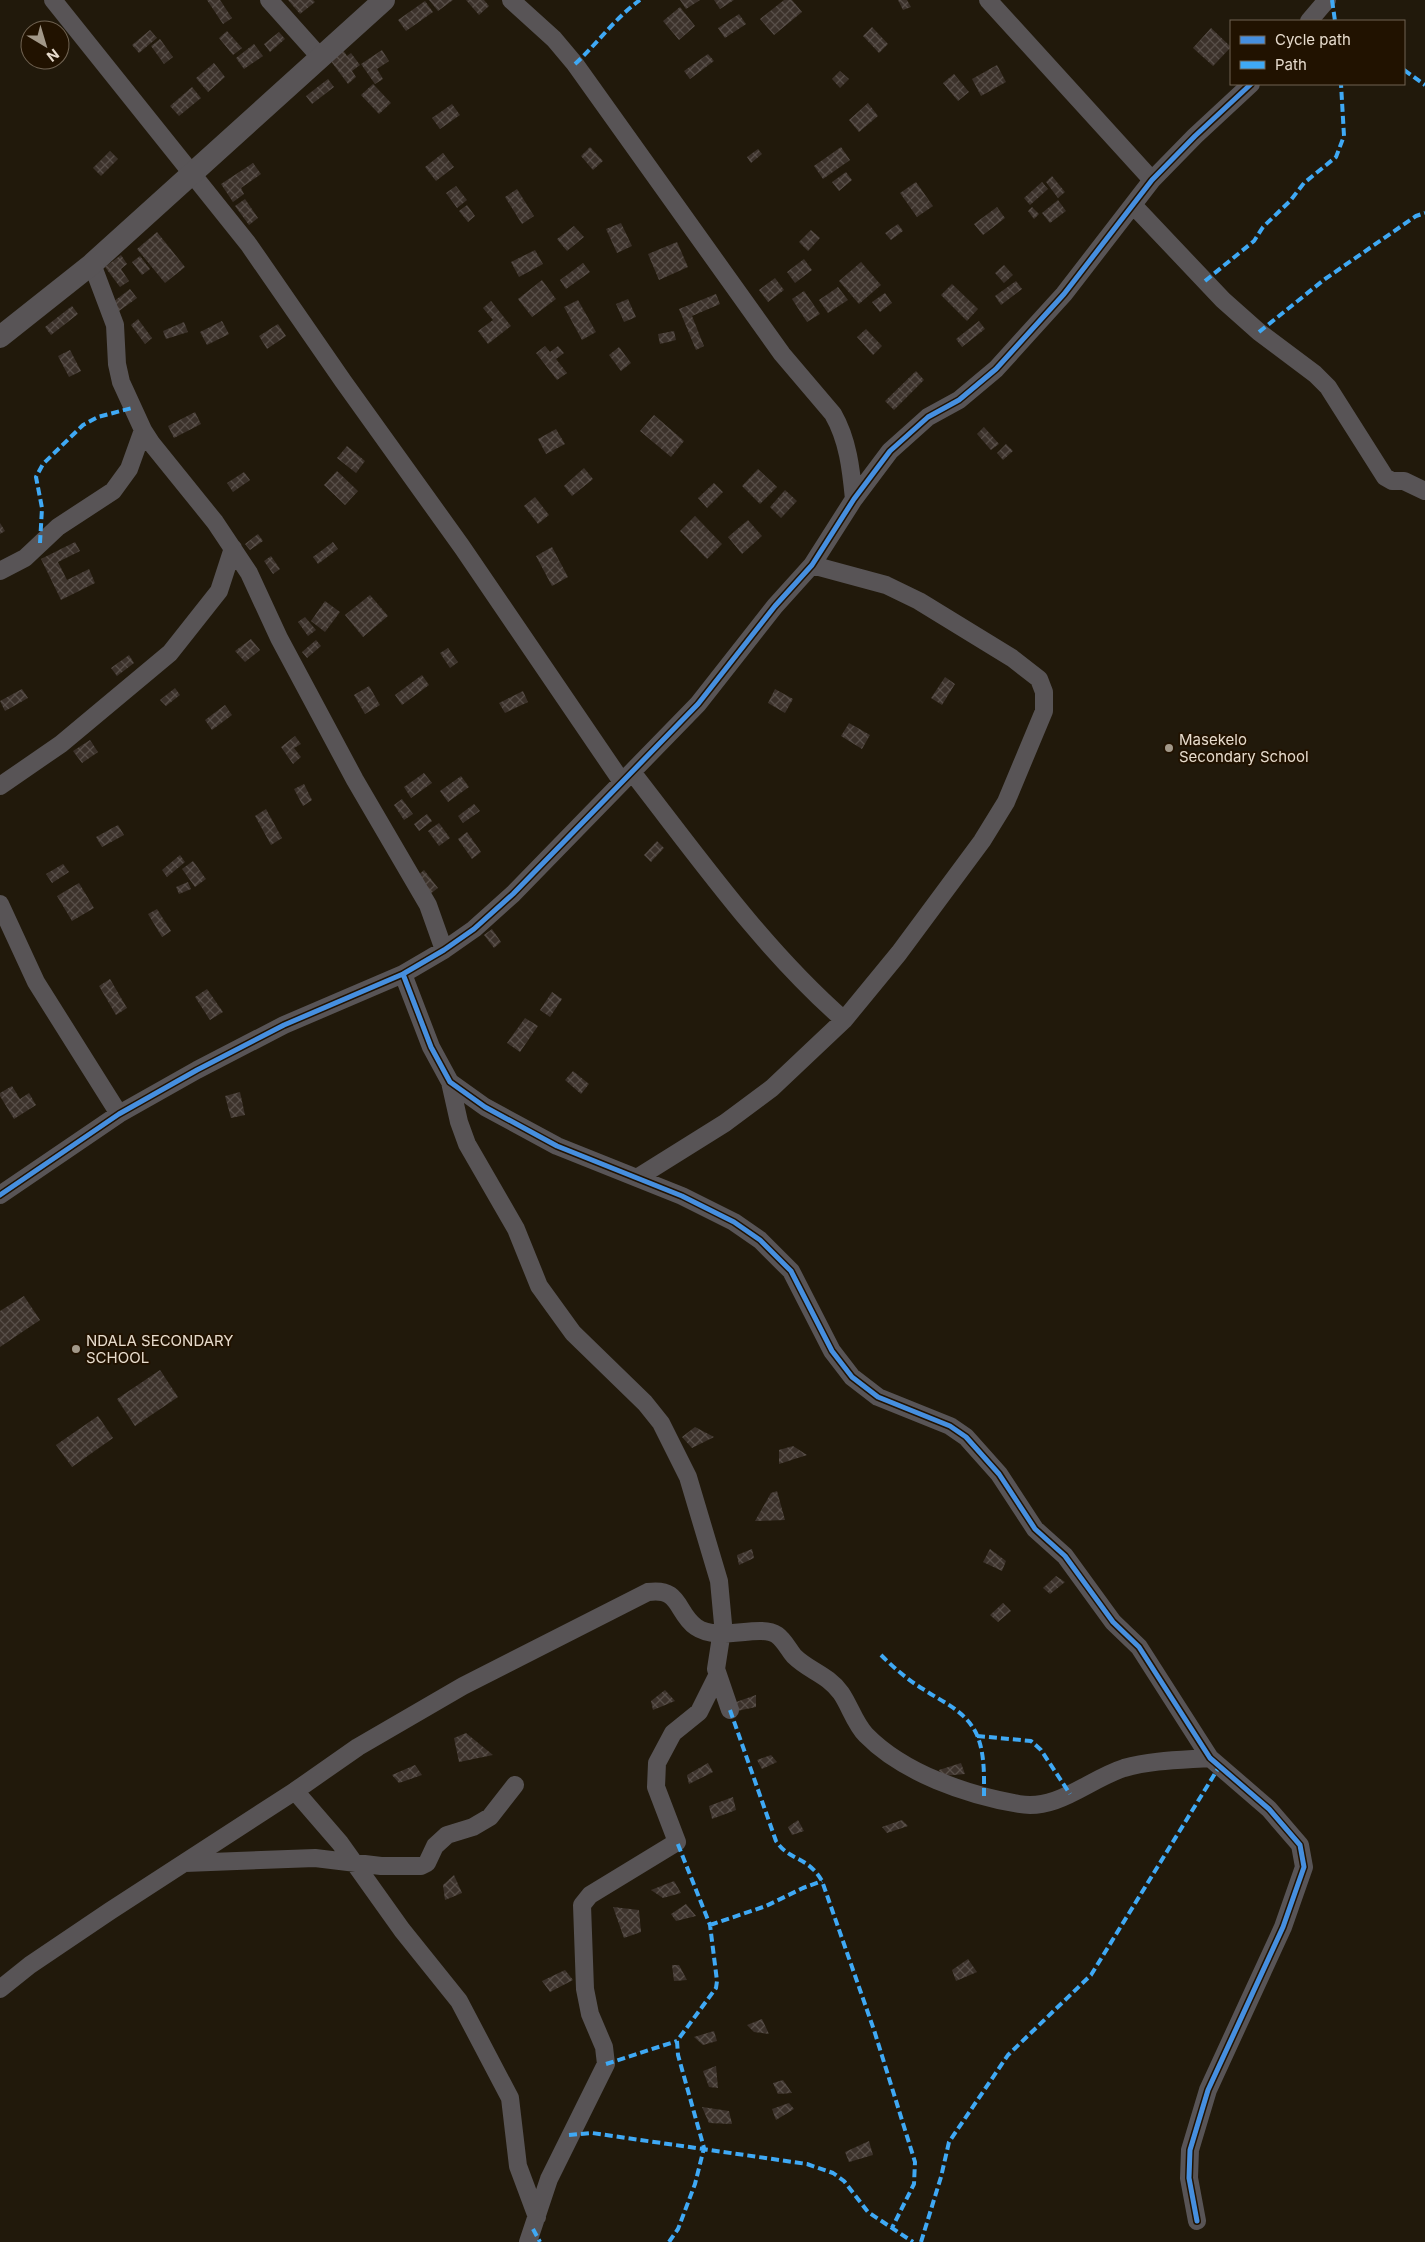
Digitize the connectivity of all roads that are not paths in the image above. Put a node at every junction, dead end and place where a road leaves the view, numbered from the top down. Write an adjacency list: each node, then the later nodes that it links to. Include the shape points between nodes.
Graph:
1 (53, 0): 10 (street)
2 (269, 0): 8 (street)
3 (384, 0): 8 (street)
4 (511, 0): 17 (street, via 575,64 782,354 833,414 850,461)
5 (988, 0): 11 (street)
6 (1328, 0): 7 (street)
7 (1309, 20)
8 (320, 58): 10 (street)
9 (1250, 85): 11 (street)
10 (192, 173): 13 (street); 21 (street, via 249,246)
11 (1152, 180): 12 (street)
12 (1133, 205): 16 (street, via 1223,300 1328,387 1385,477); 17 (street, via 1064,294 996,369 959,400 909,432)
13 (92, 264): 14 (street); 15 (street, via 114,325 116,364 121,382)
14 (0, 337)
15 (143, 430): 18 (street); 20 (street, via 130,469 113,491 58,527 25,558)
16 (1425, 491)
17 (854, 498): 19 (street)
18 (233, 548): 22 (street, via 219,591 170,653 61,744); 24 (street, via 258,590 279,638 355,780 428,905)
19 (812, 565): 21 (street, via 775,606 698,704); 26 (street, via 886,585 918,602 1028,669 1039,679 1045,697 1044,711 1006,802 982,841 905,945)
20 (0, 571)
21 (627, 777): 24 (street, via 513,894 474,929); 26 (street, via 790,969)
22 (0, 786)
23 (0, 904): 28 (street, via 36,982)
24 (444, 950): 25 (street)
25 (403, 974): 27 (street, via 431,1047); 28 (street, via 284,1026)
26 (844, 1020): 29 (street, via 772,1088 725,1123)
27 (450, 1082): 29 (street, via 531,1134); 31 (street, via 467,1144 516,1229 539,1286 573,1333 645,1403 673,1445 696,1499 719,1581)
28 (119, 1114): 30 (street)
29 (637, 1178): 34 (street, via 734,1222 760,1240 791,1271 832,1351 852,1378 878,1397 950,1426 966,1437 999,1474 1034,1529 1065,1556 1114,1622 1139,1647)
30 (0, 1196)
31 (723, 1634): 32 (street); 34 (street, via 765,1632 777,1635 794,1656 828,1678 862,1730 882,1748 948,1786 984,1796 1035,1806 1070,1794 1122,1769 1149,1762); 36 (street, via 696,1627 672,1596 648,1592 463,1686 358,1747)
32 (717, 1676): 33 (street); 40 (street, via 699,1712 673,1733 657,1763 656,1787 677,1842 590,1895 582,1905 584,1988 590,2014 604,2047 606,2064 549,2178)
33 (730, 1710)
34 (1210, 1758): 41 (street, via 1269,1809 1300,1846 1304,1867 1282,1928 1208,2090 1190,2150 1189,2178)
35 (515, 1785): 38 (street, via 490,1817 474,1827 442,1838 424,1865)
36 (295, 1791): 37 (street); 38 (street)
37 (185, 1863): 38 (street, via 315,1858); 39 (street)
38 (356, 1864): 40 (street, via 402,1930 459,2001 506,2091 512,2108 518,2166)
39 (0, 1988)
40 (537, 2217): 42 (street)
41 (1197, 2221)
42 (528, 2242)

